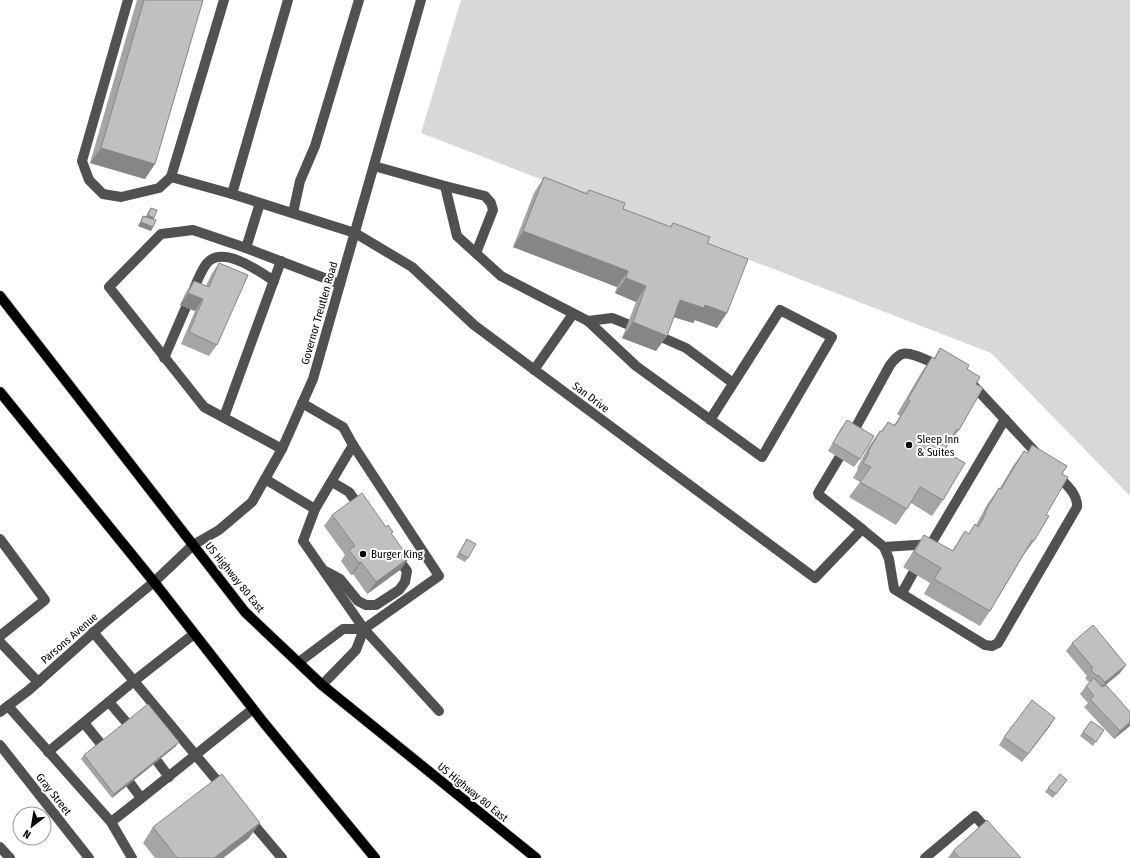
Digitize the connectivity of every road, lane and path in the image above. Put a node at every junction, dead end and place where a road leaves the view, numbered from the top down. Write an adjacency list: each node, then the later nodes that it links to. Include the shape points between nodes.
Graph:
1 (128, 0): 7 (street, via 82,162 88,180 103,194 120,197 159,188)
2 (224, 0): 7 (street)
3 (288, 0): 9 (street)
4 (359, 0): 11 (street, via 315,146 300,181)
5 (421, 0): 6 (street, Governor Treutlen Road)
6 (374, 166): 8 (street); 12 (street, Governor Treutlen Road)
7 (171, 177): 9 (street, San Drive)
8 (445, 186): 14 (street, via 457,236); 14 (street, via 485,196 491,203 492,210)
9 (232, 194): 10 (street, San Drive)
10 (260, 203): 11 (street, San Drive); 13 (street)
11 (293, 213): 12 (street, San Drive)
12 (354, 233): 17 (street, Governor Treutlen Road); 26 (street, San Drive, via 412,267 474,325)
13 (246, 248): 15 (street); 25 (street, via 193,230 161,234 109,287)
14 (476, 253): 21 (street, via 501,276)
15 (281, 261): 16 (street); 17 (street)
16 (274, 281): 18 (street, via 252,266 226,256 215,257 207,263); 32 (street)
17 (340, 284): 31 (street, Governor Treutlen Road, via 313,379)
18 (192, 295)
19 (0, 296): 46 (main road, US Highway 80 East)
20 (186, 307): 25 (street)
21 (573, 314): 22 (street); 26 (street)
22 (588, 322): 23 (street, via 612,318); 34 (street, via 636,366)
23 (627, 324)
24 (661, 337): 29 (street, via 686,348)
25 (164, 358): 32 (street, via 204,406)
26 (534, 370): 43 (street, San Drive, via 815,578)
27 (949, 370): 35 (street, via 909,353 901,354 890,365)
28 (962, 376): 33 (street)
29 (734, 383): 34 (street); 34 (street, via 780,310 832,337 762,457)
30 (0, 392): 52 (main road)
31 (302, 403): 36 (street, via 343,427); 37 (street, Governor Treutlen Road)
32 (224, 417): 37 (street)
33 (1005, 419): 45 (street); 53 (street, via 1075,495 1077,507 998,642 992,646 985,645)
34 (710, 420)
35 (852, 434)
36 (353, 445): 40 (street); 54 (street, via 439,576)
37 (282, 449): 39 (street, Governor Treutlen Road)
38 (838, 458): 43 (street, via 818,493)
39 (265, 479): 41 (street); 46 (street, Governor Treutlen Road, via 252,502 219,530)
40 (332, 482): 41 (street); 42 (street, via 349,492)
41 (316, 509): 50 (street, via 303,541)
42 (366, 516)
43 (862, 529): 48 (street)
44 (0, 540): 57 (street, via 45,600)
45 (931, 544): 48 (street); 49 (street)
46 (193, 545): 52 (street, Governor Treutlen Road); 59 (main road, US Highway 80 East, via 245,612)
47 (389, 546): 50 (street, via 407,570 405,582 399,590 376,606 358,601 340,579)
48 (884, 547): 53 (street, via 890,559 894,589)
49 (924, 556)
50 (322, 569): 54 (street)
51 (913, 573): 53 (street)
52 (154, 582): 55 (street, Parsons Avenue); 56 (main road)
53 (902, 594)
54 (364, 629): 59 (street, via 343,630); 62 (street, via 356,650); 66 (street)
55 (93, 632): 60 (street); 61 (street, Parsons Avenue)
56 (194, 634): 60 (street); 65 (main road)
57 (0, 636)
58 (0, 642): 61 (street)
59 (299, 662): 62 (main road, US Highway 80 East)
60 (134, 681): 63 (street); 72 (street)
61 (38, 682): 64 (street, Parsons Avenue)
62 (322, 685): 87 (main road, US Highway 80 East)
63 (109, 702): 67 (street); 68 (street)
64 (4, 709): 71 (street)
65 (253, 709): 72 (street); 86 (main road)
66 (439, 711)
67 (84, 723): 69 (street); 71 (street)
68 (127, 723)
69 (101, 744)
70 (0, 745): 84 (street, Gray Street)
71 (48, 752): 79 (street)
72 (195, 754): 74 (street); 76 (street)
73 (157, 761): 74 (street)
74 (169, 777): 77 (street)
75 (130, 783): 77 (street)
76 (229, 796)
77 (141, 798): 79 (street)
78 (239, 807): 82 (street)
79 (111, 822): 85 (street)
80 (998, 842): 88 (street, via 975,816)
81 (0, 847): 83 (street)
82 (278, 857)
83 (10, 858)
84 (89, 858)
85 (132, 858)
86 (375, 858)
87 (536, 858)
88 (925, 858)

